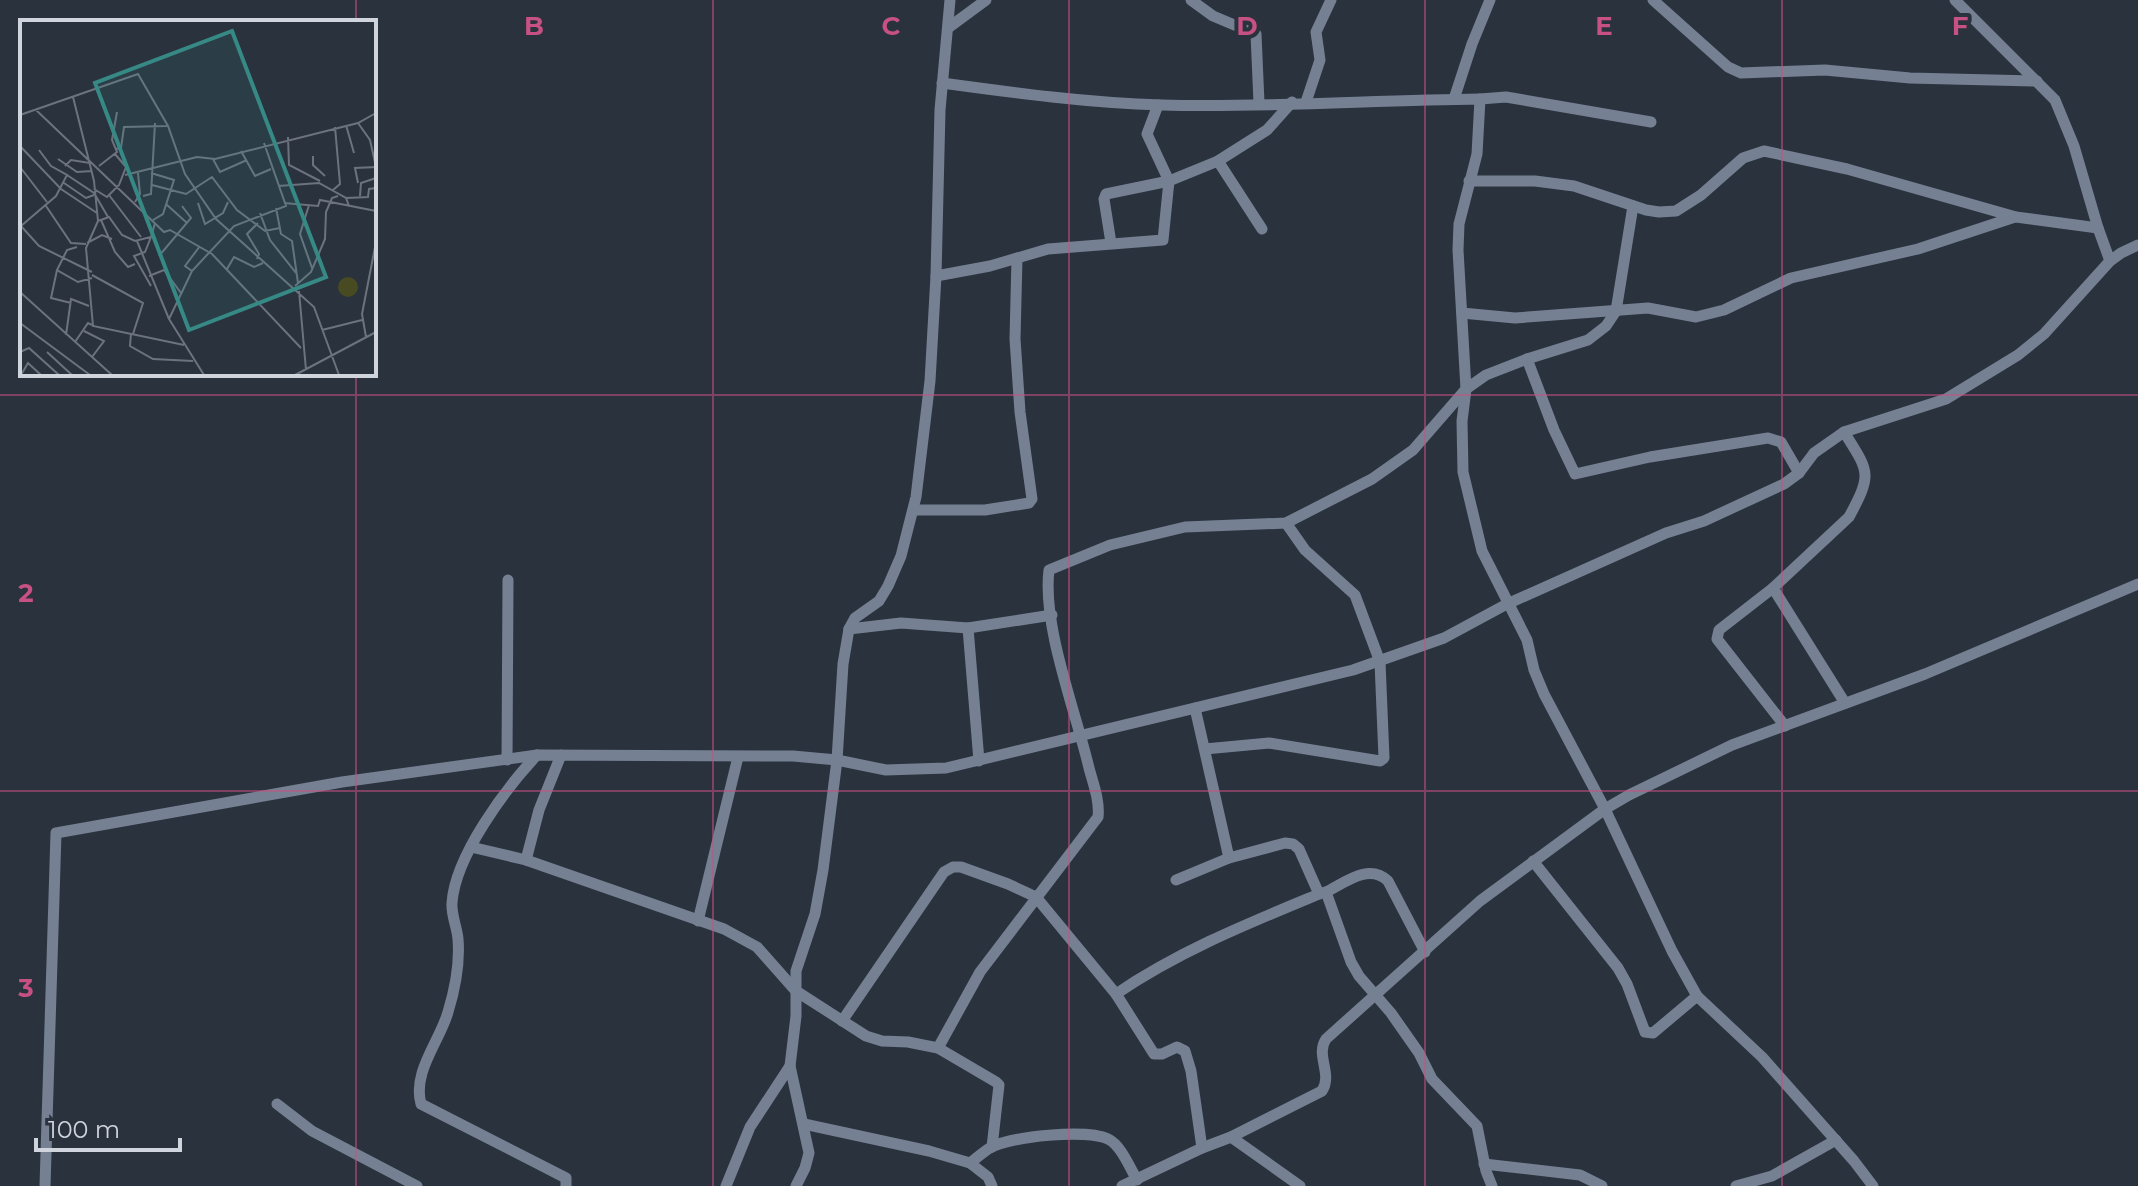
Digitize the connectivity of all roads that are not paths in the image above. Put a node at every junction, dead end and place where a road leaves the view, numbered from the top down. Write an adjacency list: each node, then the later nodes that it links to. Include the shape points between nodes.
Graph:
1 (950, 0): 8 (street)
2 (986, 0): 8 (street)
3 (1191, 0): 15 (street, via 1256,34)
4 (1331, 0): 14 (street, via 1316,32 1320,60)
5 (1490, 0): 11 (street)
6 (1653, 0): 9 (street, via 1741,73 1825,70)
7 (1955, 0): 9 (street)
8 (948, 28): 10 (street)
9 (2037, 81): 23 (street, via 2055,100 2068,129)
10 (942, 83): 16 (street); 29 (street)
11 (1454, 99): 12 (street); 14 (street)
12 (1480, 99): 17 (street, via 1506,97); 20 (street, via 1477,154)
13 (1292, 102): 14 (street); 15 (street); 18 (street, via 1267,130)
14 (1306, 102)
15 (1259, 103): 16 (street)
16 (1158, 105): 19 (street, via 1147,134)
17 (1651, 122)
18 (1218, 161): 19 (street); 24 (street)
19 (1169, 181): 25 (street, via 1164,238); 25 (street, via 1106,194)
20 (1469, 181): 21 (street, via 1574,186); 31 (street, via 1459,224)
21 (1633, 206): 22 (street, via 1676,211 1743,158 1764,151); 30 (street)
22 (2016, 217): 23 (street); 30 (street, via 1918,249 1791,278 1724,310 1696,317 1648,308)
23 (2098, 228): 28 (street)
24 (1262, 229)
25 (1111, 243): 27 (street, via 1048,249)
26 (2138, 245): 28 (street)
27 (1017, 258): 29 (street); 36 (street, via 1015,339 1032,499 1000,509)
28 (2110, 261): 34 (street, via 2018,355 1946,399)
29 (936, 276): 36 (street)
30 (1616, 311): 31 (street, via 1515,318); 32 (street, via 1588,340)
31 (1462, 313): 33 (street)
32 (1527, 359): 33 (street); 35 (street, via 1575,474 1768,438 1781,442)
33 (1466, 389): 37 (street, via 1399,461); 41 (street, via 1464,480 1479,542)
34 (1844, 432): 35 (street, via 1814,453); 40 (street, via 1867,468 1857,502 1841,526)
35 (1799, 473): 41 (street, via 1704,521)
36 (914, 510): 44 (street, via 888,586)
37 (1286, 523): 42 (street, via 1185,527 1053,566); 45 (street, via 1305,550 1355,595)
38 (508, 580): 54 (street)
39 (2138, 584): 46 (street)
40 (1773, 588): 46 (street); 48 (street, via 1719,630 1717,639)
41 (1507, 604): 45 (street, via 1444,638); 57 (street, via 1527,640 1544,694)
42 (1052, 615): 43 (street); 49 (street)
43 (968, 628): 44 (street, via 901,623); 56 (street)
44 (849, 629): 55 (street)
45 (1380, 662): 47 (street); 50 (street, via 1385,753 1380,761 1269,743)
46 (1845, 703): 48 (street)
47 (1195, 708): 49 (street); 50 (street)
48 (1785, 726): 57 (street, via 1732,745)
49 (1082, 735): 56 (street); 64 (street, via 1098,817)
50 (1205, 749): 59 (street)
51 (537, 755): 52 (street); 54 (street); 58 (street, via 510,785)
52 (561, 755): 53 (street); 60 (street)
53 (738, 757): 55 (street); 65 (street)
54 (507, 760): 83 (street, via 342,782 56,833)
55 (837, 760): 56 (street, via 886,770); 67 (street, via 820,891 798,962)
56 (979, 761)
57 (1605, 809): 61 (street); 70 (street)
58 (471, 847): 60 (street); 85 (street, via 452,903 458,937 454,988 417,1091 421,1104 566,1178)
59 (1229, 858): 62 (street); 63 (street, via 1293,844)
60 (526, 860): 65 (street)
61 (1533, 861): 66 (street); 70 (street, via 1618,968 1645,1032 1653,1033)
62 (1176, 880)
63 (1322, 893): 66 (street, via 1367,872 1382,875); 68 (street, via 1210,939); 69 (street, via 1351,962)
64 (1036, 897): 68 (street); 71 (street, via 961,867 944,872); 72 (street, via 980,972)
65 (698, 921): 67 (street, via 757,947)
66 (1425, 952): 69 (street)
67 (796, 991): 71 (street); 73 (street)
68 (1116, 994): 79 (street, via 1154,1054 1177,1047 1185,1051)
69 (1375, 995): 76 (street, via 1323,1042 1327,1081 1322,1091); 81 (street, via 1432,1079 1477,1126)
70 (1697, 996): 77 (street, via 1762,1057)
71 (842, 1021): 72 (street, via 873,1039)
72 (938, 1048): 78 (street, via 998,1083)
73 (790, 1066): 75 (street); 86 (street, via 750,1127)
74 (277, 1104): 84 (street, via 312,1131)
75 (804, 1124): 80 (street); 87 (street, via 808,1161)
76 (1231, 1137): 79 (street); 90 (street)
77 (1836, 1140): 93 (street, via 1772,1176); 94 (street)
78 (992, 1147): 80 (street); 82 (street, via 1017,1138 1104,1137 1115,1144)
79 (1202, 1148): 82 (street)
80 (970, 1163): 88 (street)
81 (1484, 1164): 91 (street); 92 (street, via 1580,1175)
82 (1137, 1180): 89 (street)
83 (45, 1186)
84 (417, 1186)
85 (566, 1186)
86 (726, 1186)
87 (796, 1186)
88 (992, 1186)
89 (1122, 1186)
90 (1300, 1186)
91 (1492, 1186)
92 (1602, 1186)
93 (1736, 1186)
94 (1873, 1186)

